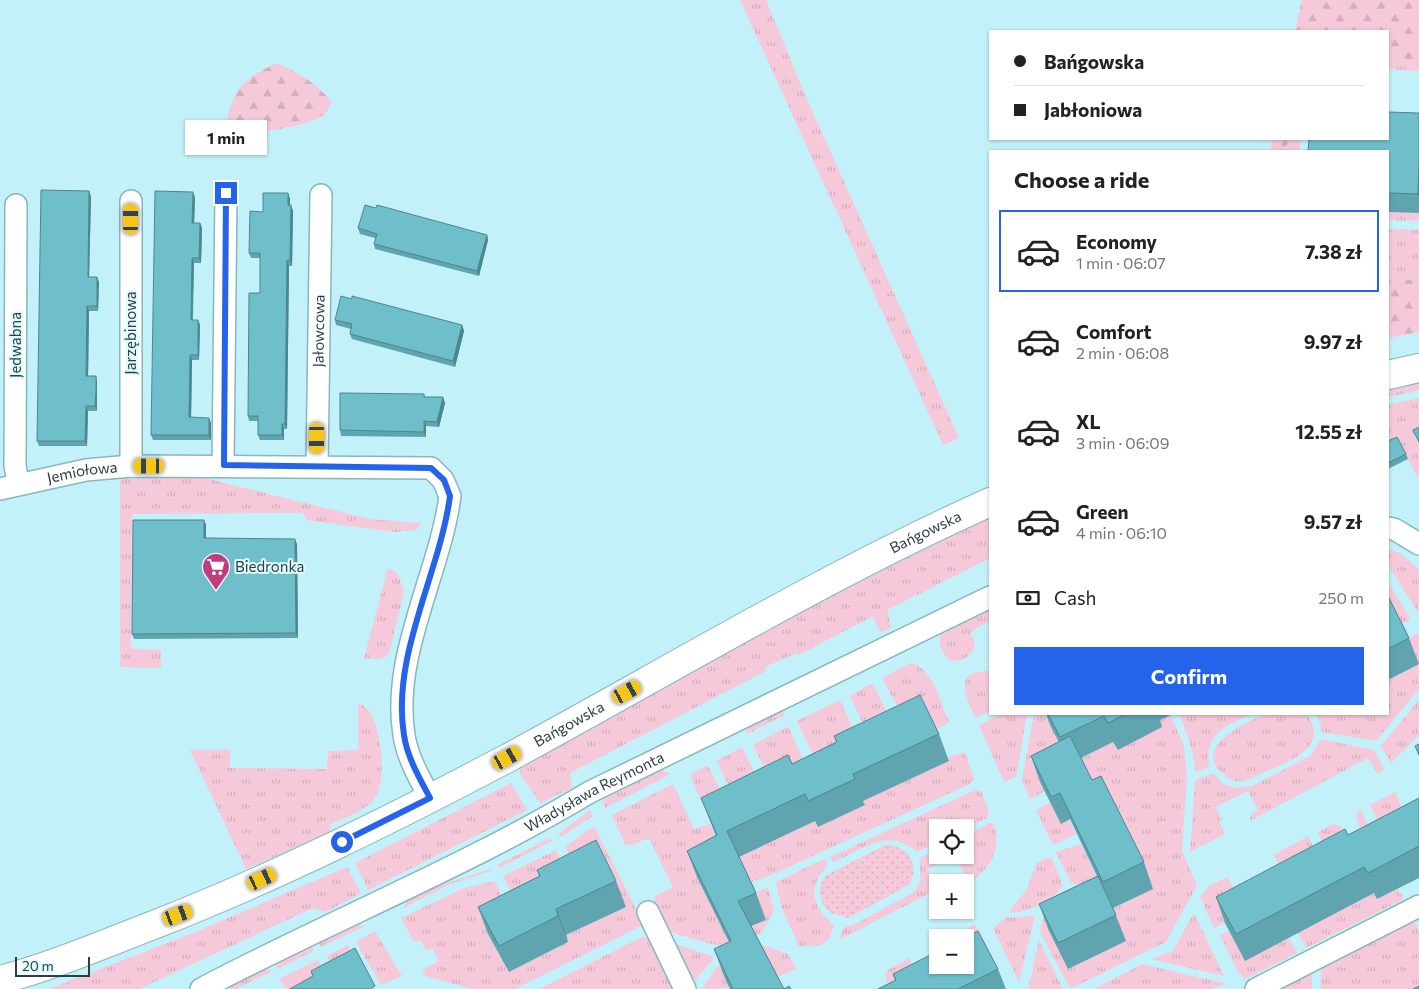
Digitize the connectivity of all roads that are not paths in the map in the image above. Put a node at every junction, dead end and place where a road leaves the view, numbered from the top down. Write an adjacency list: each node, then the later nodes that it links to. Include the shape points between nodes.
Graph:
1 (226, 193): 7 (street)
2 (321, 195): 9 (street, Jałowcowa)
3 (131, 201): 8 (street, Jarzębinowa)
4 (16, 205): 10 (street, Jedwabna, via 15,465)
5 (1419, 368): 6 (street)
6 (1389, 375)
7 (224, 465): 8 (street, Jemiołowa); 9 (street, Jemiołowa)
8 (131, 466): 10 (street, Jemiołowa, via 86,470)
9 (317, 466): 15 (street, Jemiołowa, via 431,468 444,480 450,496 411,645 403,691 402,720 407,750)
10 (9, 487)
11 (989, 502): 15 (street, Bańgowska, via 850,568)
12 (1389, 528): 13 (street)
13 (1419, 544)
14 (989, 597): 19 (street, Władysława Reymonta, via 590,792 542,821 446,870)
15 (430, 798): 18 (street, Bańgowska, via 214,901 32,972)
16 (1419, 906): 21 (street)
17 (648, 912): 20 (street)
18 (0, 980)
19 (201, 989)
20 (685, 989)
21 (1256, 989)

